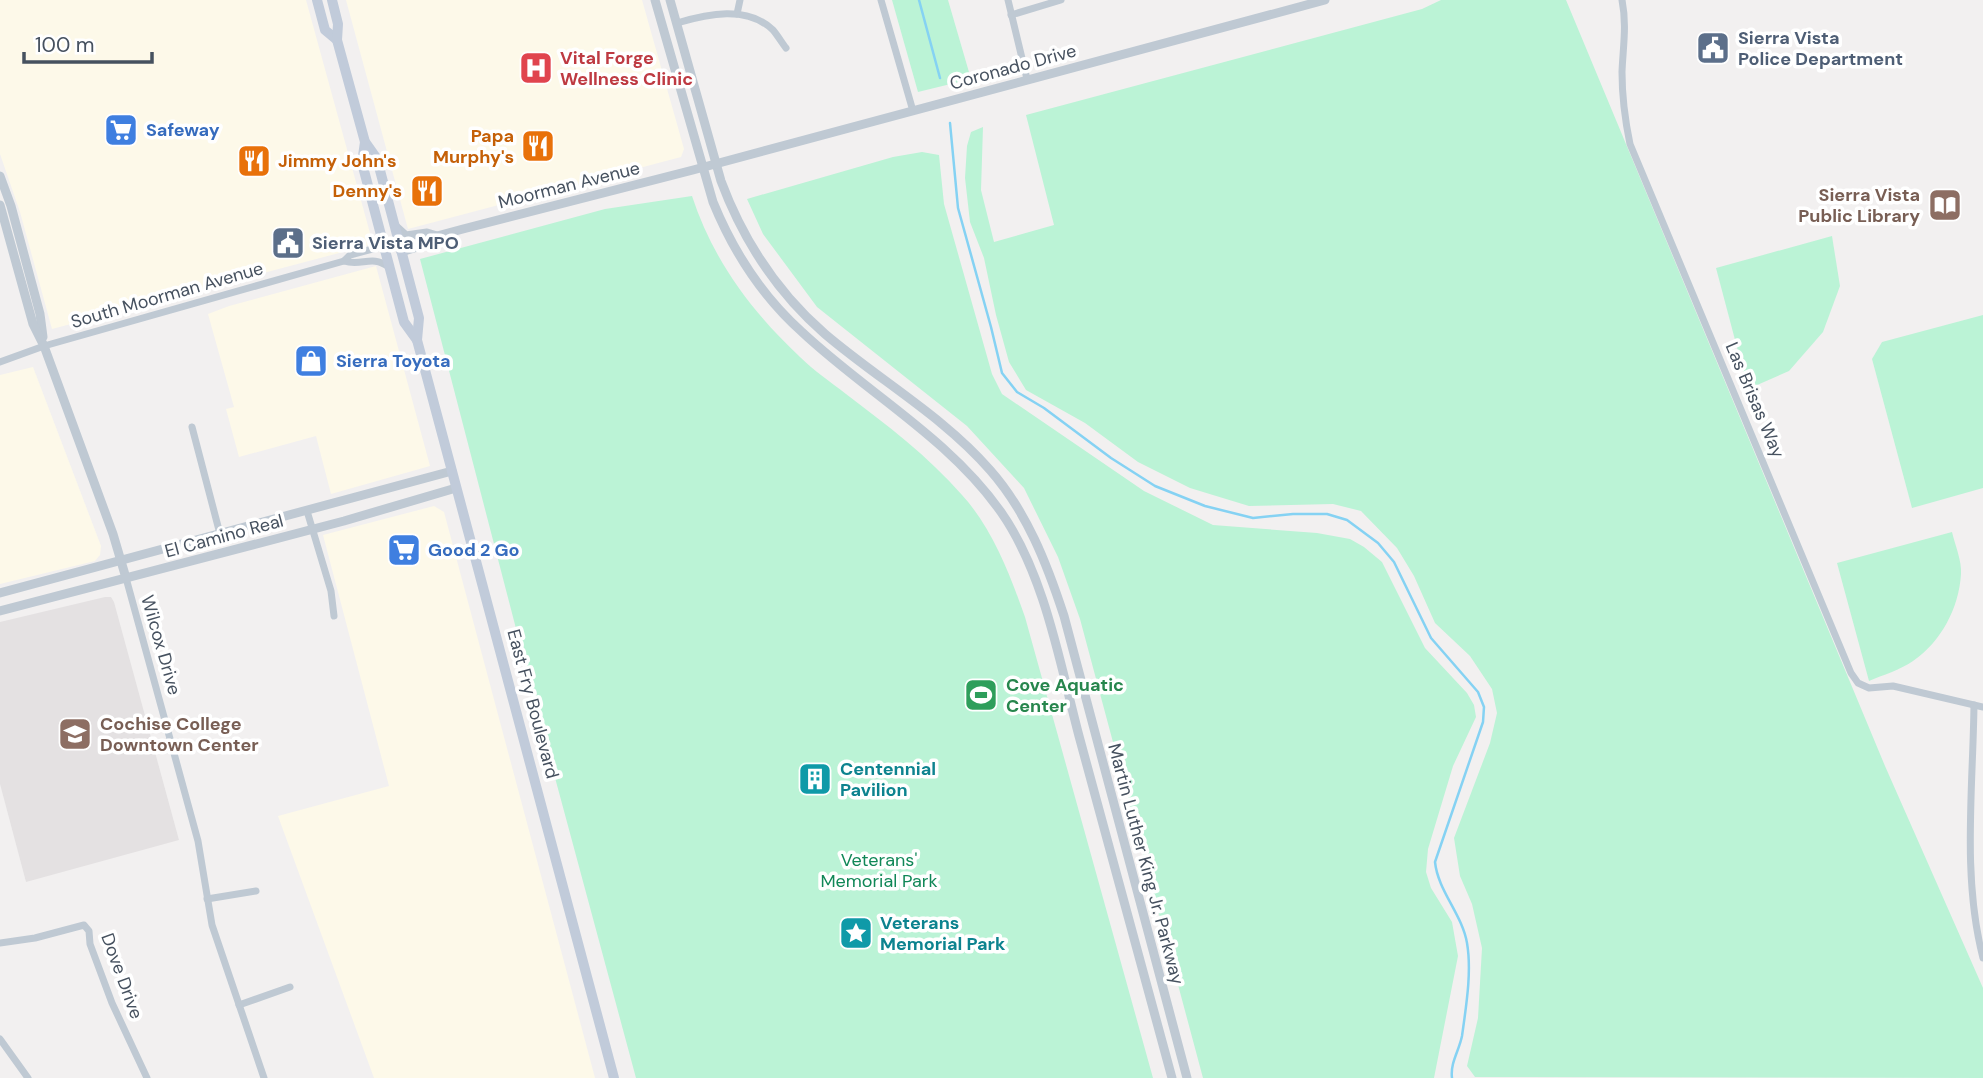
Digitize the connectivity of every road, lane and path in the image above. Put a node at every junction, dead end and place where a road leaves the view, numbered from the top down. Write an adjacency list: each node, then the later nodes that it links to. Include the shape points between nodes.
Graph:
1 (317, 0): 15 (main road, East Fry Boulevard, via 325,30)
2 (332, 0): 15 (main road, East Fry Boulevard)
3 (655, 0): 20 (street, Martin Luther King Jr. Parkway)
4 (670, 0): 14 (street, Martin Luther King Jr. Parkway)
5 (740, 0): 12 (street)
6 (881, 0): 18 (street)
7 (1008, 0): 13 (street)
8 (1061, 0): 13 (street)
9 (1325, 0): 11 (street, Coronado Drive)
10 (1622, 0): 43 (street, Las Brisas Way, via 1626,26 1623,88 1630,144 1851,673 1869,688 1893,686)
11 (1294, 4): 17 (street, Coronado Drive)
12 (737, 14): 14 (street); 16 (street, via 772,29)
13 (1011, 15): 17 (street)
14 (677, 23): 20 (street, Martin Luther King Jr. Parkway)
15 (337, 40): 19 (main road, East Fry Boulevard)
16 (786, 48)
17 (1027, 79): 18 (street, Coronado Drive)
18 (913, 111): 20 (street, Coronado Drive)
19 (365, 142): 23 (main road, East Fry Boulevard, via 377,159); 25 (main road, East Fry Boulevard, via 362,163)
20 (709, 165): 24 (street, Moorman Avenue); 56 (street, Martin Luther King Jr. Parkway, via 723,227 775,306 958,460 996,505 1016,539 1052,634); 57 (street, Martin Luther King Jr. Parkway, via 742,231 791,300 825,334 953,432 1008,493 1036,541 1064,616)
21 (0, 176): 30 (street, Wilcox Drive, via 40,314)
22 (0, 205): 30 (street, Wilcox Drive, via 33,324)
23 (394, 225): 24 (street, Moorman Avenue, via 406,236); 26 (main road, East Fry Boulevard)
24 (437, 236): 26 (street, Moorman Avenue, via 430,243)
25 (384, 246): 27 (street, South Moorman Avenue, via 350,255); 28 (main road, East Fry Boulevard)
26 (401, 252): 29 (main road, East Fry Boulevard, via 418,318)
27 (344, 261): 28 (street, South Moorman Avenue, via 381,261); 30 (street, South Moorman Avenue)
28 (390, 267): 29 (main road, East Fry Boulevard, via 404,322)
29 (417, 340): 33 (main road, East Fry Boulevard)
30 (44, 346): 31 (street, South Moorman Avenue); 38 (street, Wilcox Drive)
31 (0, 362)
32 (192, 427): 37 (street)
33 (452, 471): 34 (main road, East Fry Boulevard); 35 (street, El Camino Real)
34 (456, 488): 36 (street, El Camino Real); 55 (main road, East Fry Boulevard)
35 (307, 512): 36 (street); 37 (street, El Camino Real)
36 (313, 529): 39 (street, El Camino Real); 42 (street)
37 (220, 534): 38 (street, El Camino Real)
38 (121, 561): 39 (street, Wilcox Drive); 40 (street, El Camino Real)
39 (126, 578): 41 (street, El Camino Real); 46 (street, Wilcox Drive, via 198,841)
40 (0, 593)
41 (0, 611)
42 (334, 616)
43 (1974, 705): 44 (street, Las Brisas Way); 48 (street, via 1973,906)
44 (1983, 707)
45 (256, 891): 46 (street)
46 (207, 899): 50 (street, Wilcox Drive)
47 (0, 943): 53 (street, Dove Drive, via 85,925 112,1003)
48 (1983, 958)
49 (290, 987): 50 (street)
50 (239, 1005): 54 (street, Wilcox Drive)
51 (0, 1040): 52 (street)
52 (28, 1078)
53 (147, 1078)
54 (264, 1078)
55 (614, 1078)
56 (1172, 1078)
57 (1187, 1078)

